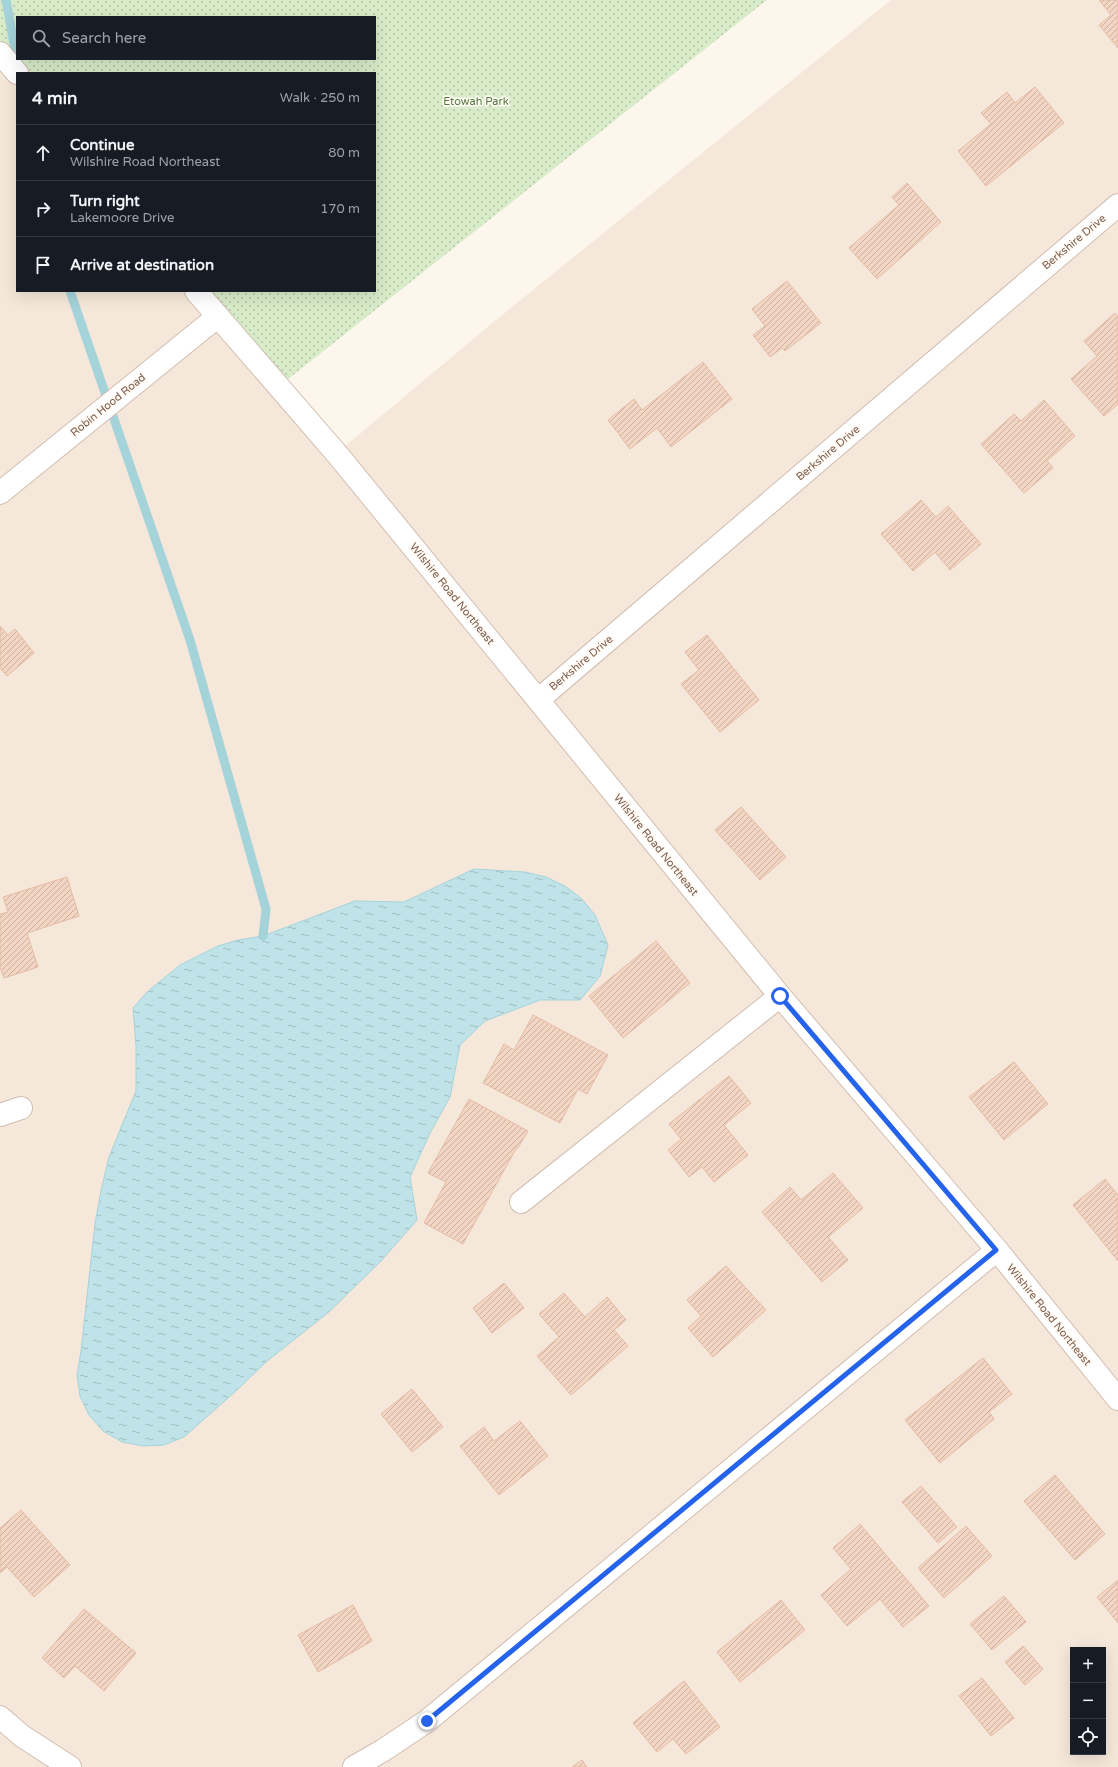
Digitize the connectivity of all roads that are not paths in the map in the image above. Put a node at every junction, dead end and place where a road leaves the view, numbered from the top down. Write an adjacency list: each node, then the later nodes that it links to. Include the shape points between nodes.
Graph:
1 (0, 53): 2 (street)
2 (16, 72)
3 (1118, 205): 7 (street, Berkshire Drive)
4 (197, 292): 5 (street, Wilshire Road Northeast)
5 (217, 317): 6 (street, Robin Hood Road); 7 (street, Wilshire Road Northeast, via 337,454)
6 (0, 493)
7 (538, 700): 8 (street, Wilshire Road Northeast)
8 (780, 996): 11 (street); 12 (street, Wilshire Road Northeast)
9 (21, 1108): 10 (street)
10 (0, 1115)
11 (521, 1202)
12 (996, 1250): 13 (street, Wilshire Road Northeast); 16 (street, via 427,1721)
13 (1118, 1399)
14 (0, 1717): 15 (street, via 22,1736)
15 (70, 1767)
16 (354, 1767)

